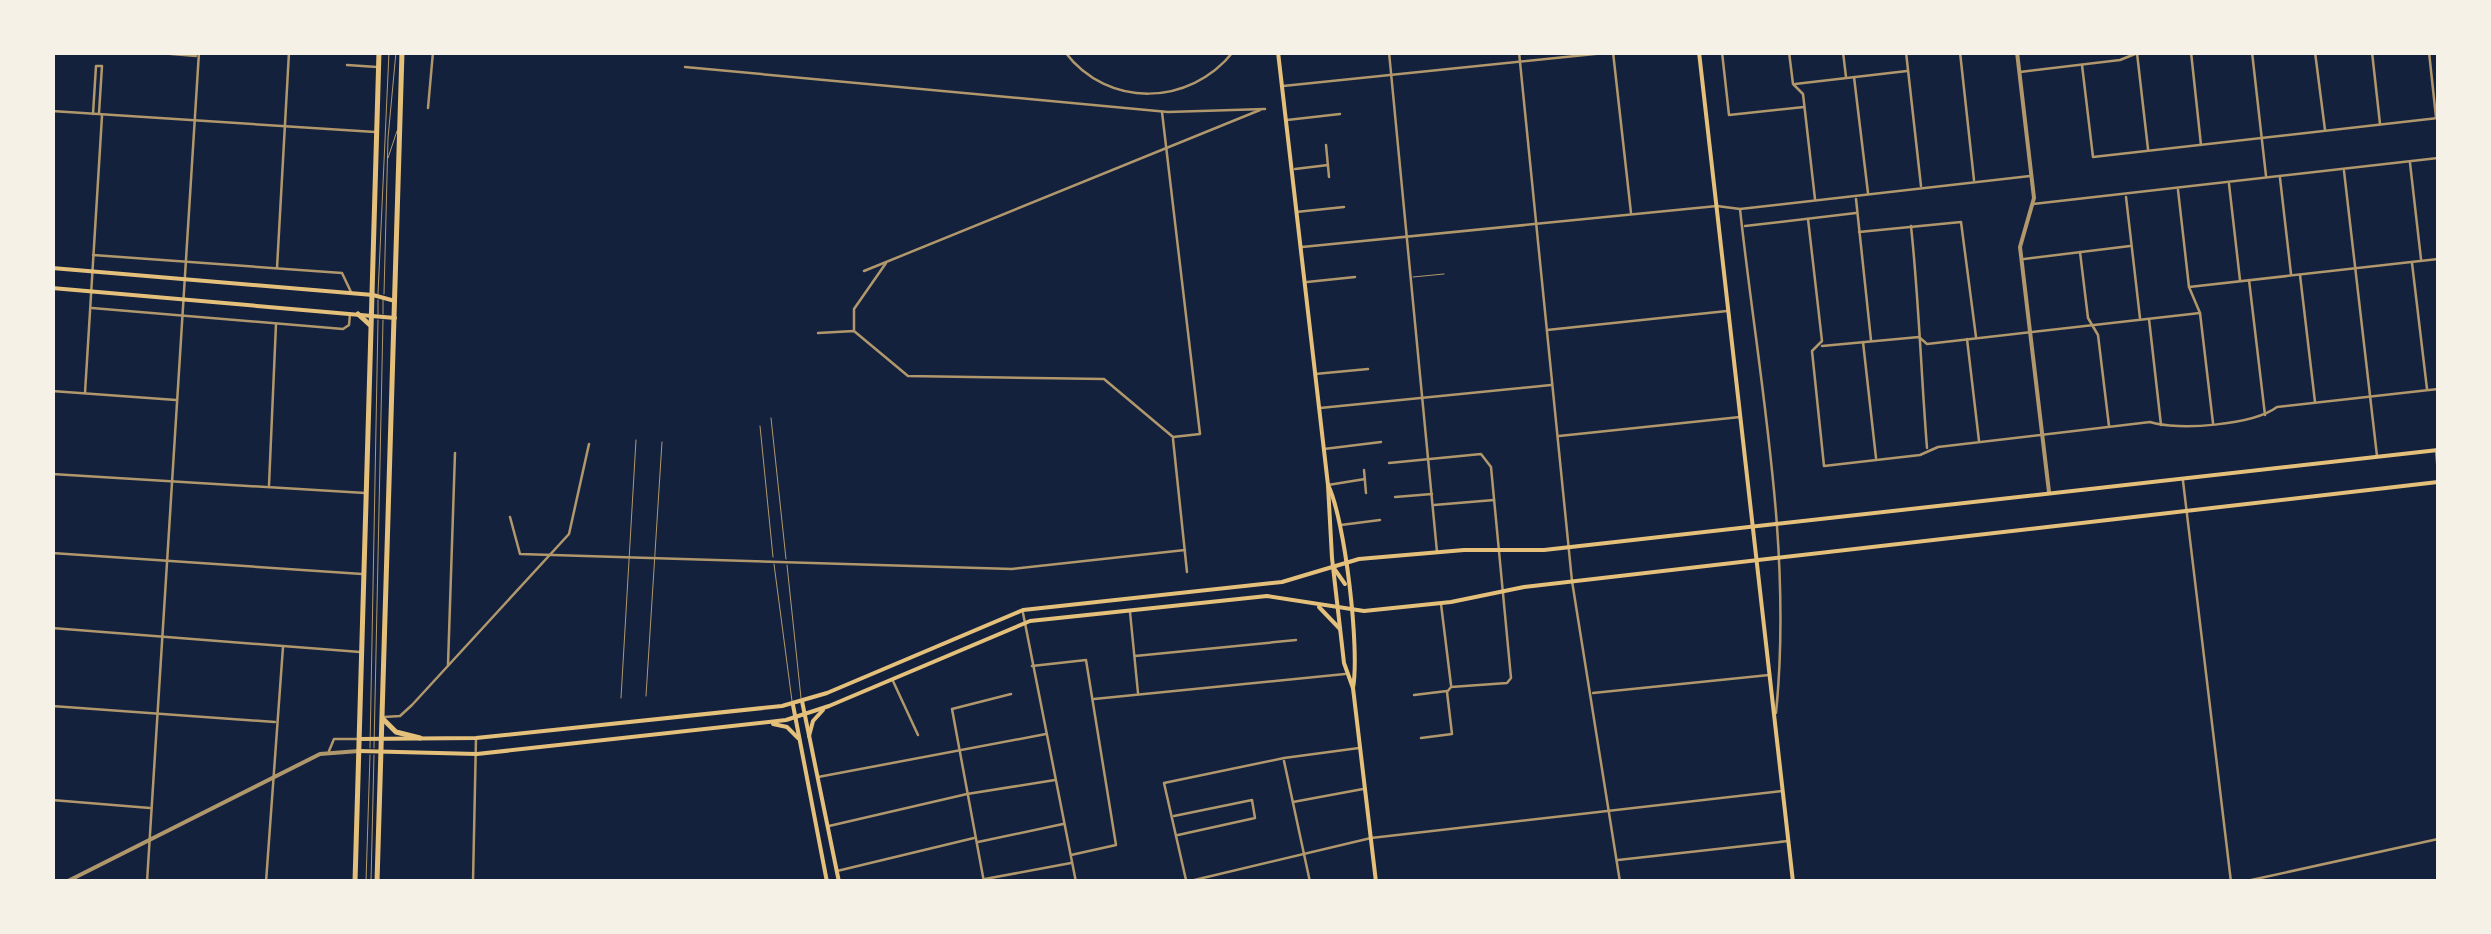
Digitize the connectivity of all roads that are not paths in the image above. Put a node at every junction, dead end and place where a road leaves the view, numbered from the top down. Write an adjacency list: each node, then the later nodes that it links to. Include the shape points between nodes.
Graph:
1 (148, 52): 26 (street)
2 (288, 52): 52 (street)
3 (379, 52): 30 (main road)
4 (389, 52): 119 (lane)
5 (399, 52): 47 (main road); 61 (lane)
6 (433, 52): 40 (street)
7 (1065, 52): 8 (street, via 1098,81 1156,94 1196,85)
8 (1233, 52)
9 (1278, 52): 38 (main road)
10 (1389, 52): 34 (street)
11 (1519, 52): 27 (street)
12 (1614, 52): 27 (street); 84 (street)
13 (1700, 52): 79 (main road)
14 (1722, 52): 39 (street, via 1729,115)
15 (1789, 52): 37 (street)
16 (1843, 52): 36 (street)
17 (1906, 52): 32 (street)
18 (1960, 52): 70 (street)
19 (2018, 52): 33 (street)
20 (2192, 52): 56 (street)
21 (2252, 52): 55 (street)
22 (2315, 52): 53 (street)
23 (2372, 52): 51 (street)
24 (2429, 52): 48 (street)
25 (2138, 53): 28 (street); 59 (street)
26 (199, 54): 49 (street)
27 (1520, 62): 34 (street); 86 (street)
28 (2082, 64): 33 (street); 59 (street, via 2093,157)
29 (347, 65): 30 (street)
30 (379, 67): 54 (main road)
31 (685, 67): 44 (street)
32 (1908, 71): 35 (street); 72 (street)
33 (2020, 72): 66 (street)
34 (1391, 75): 38 (street); 90 (street)
35 (1854, 77): 36 (street); 74 (street)
36 (1846, 78): 37 (street)
37 (1793, 84): 39 (street)
38 (1282, 86): 50 (main road)
39 (1804, 107): 77 (street)
40 (428, 108)
41 (1271, 108): 42 (street)
42 (1265, 109): 44 (street); 58 (street)
43 (52, 111): 45 (street)
44 (1162, 112): 58 (street)
45 (98, 114): 45 (street, via 102,66 96,66); 49 (street); 94 (street)
46 (1340, 114): 50 (street)
47 (401, 118): 61 (lane); 121 (main road)
48 (2437, 118): 51 (street)
49 (195, 120): 52 (street); 100 (street)
50 (1286, 120): 64 (main road)
51 (2380, 124): 53 (street)
52 (285, 126): 54 (street); 103 (street)
53 (2324, 131): 55 (street)
54 (376, 132): 119 (main road)
55 (2262, 138): 56 (street); 69 (street)
56 (2201, 145): 59 (street)
57 (1326, 146): 63 (street)
58 (1165, 149): 97 (street); 164 (street, via 1200,434)
59 (2148, 151)
60 (2438, 158): 62 (street)
61 (387, 161): 119 (lane)
62 (2410, 162): 65 (street); 98 (street)
63 (1328, 165): 64 (street); 68 (street)
64 (1291, 169): 82 (main road)
65 (2344, 169): 67 (street); 102 (street)
66 (2032, 175): 70 (street); 78 (street)
67 (2280, 176): 69 (street); 109 (street)
68 (1330, 177)
69 (2266, 178): 71 (street)
70 (1974, 182): 72 (street)
71 (2229, 182): 73 (street); 113 (street)
72 (1922, 188): 74 (street)
73 (2178, 188): 75 (street); 115 (street)
74 (1868, 194): 76 (street)
75 (2126, 194): 78 (street); 91 (street)
76 (1855, 196): 77 (street); 83 (street)
77 (1815, 200): 81 (street)
78 (2033, 204): 95 (street, via 2020,236)
79 (1717, 206): 81 (street); 84 (street); 123 (main road)
80 (1344, 207): 82 (street)
81 (1740, 209): 87 (street)
82 (1296, 212): 92 (main road)
83 (1857, 213): 85 (street); 89 (street)
84 (1632, 214): 86 (street)
85 (1808, 219): 87 (street); 143 (street)
86 (1536, 224): 90 (street); 134 (street)
87 (1742, 226): 199 (street)
88 (1911, 226): 89 (street); 138 (street, via 1956,221 1963,229); 140 (street)
89 (1860, 232): 141 (street)
90 (1407, 237): 92 (street); 110 (street)
91 (2132, 246): 93 (street); 130 (street)
92 (1300, 247): 114 (main road)
93 (2080, 252): 95 (street); 132 (street)
94 (94, 255): 100 (street); 105 (street)
95 (2022, 259): 136 (street)
96 (2438, 259): 98 (street)
97 (886, 261): 104 (street); 135 (street, via 854,310)
98 (2421, 261): 99 (street)
99 (2412, 262): 102 (street); 149 (street)
100 (186, 263): 103 (street); 111 (street)
101 (52, 268): 105 (main road)
102 (2356, 268): 107 (street); 151 (street)
103 (277, 270): 118 (street, via 342,273)
104 (864, 270)
105 (92, 271): 111 (main road); 117 (street)
106 (1444, 274): 110 (lane)
107 (2300, 274): 109 (street); 154 (street)
108 (1355, 276): 114 (street)
109 (2292, 276): 112 (street)
110 (1411, 278): 152 (street)
111 (185, 279): 118 (main road); 120 (street)
112 (2250, 280): 113 (street); 156 (street)
113 (2240, 281): 115 (street)
114 (1304, 282): 145 (main road)
115 (2189, 287): 124 (street)
116 (52, 288): 117 (main road)
117 (91, 291): 120 (main road); 122 (street)
118 (351, 294): 119 (main road)
119 (378, 296): 121 (main road); 127 (main road)
120 (184, 299): 125 (main road); 126 (street)
121 (395, 302): 128 (main road)
122 (90, 308): 126 (street); 150 (street)
123 (1729, 311): 134 (street); 157 (main road)
124 (2200, 313): 129 (street); 159 (street)
125 (354, 314): 127 (main road); 131 (street, via 344,330); 133 (main road)
126 (183, 316): 131 (street); 153 (street)
127 (378, 316): 128 (main road); 133 (main road); 270 (lane); 270 (lane)
128 (394, 318): 258 (main road)
129 (2149, 318): 130 (street); 161 (street)
130 (2140, 320): 132 (street)
131 (276, 324): 187 (street)
132 (2092, 325): 136 (street); 162 (street)
133 (372, 330): 188 (main road)
134 (1547, 330): 146 (street)
135 (854, 331): 137 (street); 164 (street, via 908,376 1104,380)
136 (2030, 332): 138 (street); 163 (street)
137 (818, 334)
138 (1976, 338): 139 (street)
139 (1967, 339): 140 (street); 169 (street)
140 (1922, 340): 141 (street); 174 (street)
141 (1872, 341): 142 (street)
142 (1863, 342): 143 (street); 177 (street)
143 (1818, 346): 177 (street, via 1812,351 1824,466)
144 (1368, 369): 145 (street)
145 (1315, 374): 155 (main road)
146 (1552, 385): 152 (street); 165 (street)
147 (2438, 389): 149 (street)
148 (52, 390): 150 (street)
149 (2427, 390): 151 (street)
150 (85, 393): 153 (street)
151 (2370, 397): 154 (street); 175 (street)
152 (1423, 398): 155 (street); 176 (street)
153 (177, 400): 184 (street)
154 (2315, 403): 156 (street)
155 (1319, 408): 171 (main road)
156 (2265, 416): 159 (street)
157 (1741, 417): 165 (street); 200 (main road)
158 (771, 418): 213 (lane)
159 (2214, 423): 161 (street)
160 (760, 426): 212 (lane)
161 (2162, 426): 162 (street)
162 (2109, 427): 163 (street)
163 (2042, 435): 169 (street); 191 (street)
164 (1173, 436): 202 (street)
165 (1557, 436): 201 (street)
166 (636, 440): 207 (lane)
167 (662, 442): 209 (lane)
168 (1381, 442): 171 (street)
169 (1979, 442): 174 (street)
170 (590, 444): 206 (street, via 569,534)
171 (1324, 448): 186 (main road)
172 (2437, 450): 175 (main road); 180 (street)
173 (454, 452): 237 (street)
174 (1928, 452): 177 (street)
175 (2377, 458): 183 (main road)
176 (1429, 460): 178 (street); 190 (street); 193 (street, via 1484,455)
177 (1876, 460)
178 (1390, 463)
179 (1364, 470): 182 (street)
180 (2438, 473)
181 (52, 474): 184 (street)
182 (1365, 480): 186 (street); 189 (street)
183 (2182, 480): 191 (main road); 195 (street)
184 (172, 481): 187 (street); 211 (street)
185 (2438, 482): 195 (main road)
186 (1328, 485): 198 (main road); 215 (main road)
187 (269, 487): 188 (street)
188 (366, 492): 217 (main road)
189 (1366, 493)
190 (1432, 494): 192 (street); 194 (street)
191 (2049, 495): 199 (main road)
192 (1395, 497)
193 (1494, 500): 194 (street); 203 (street)
194 (1433, 506): 204 (street)
195 (2186, 511): 208 (main road); 323 (street)
196 (510, 518): 206 (street, via 520,554)
197 (1380, 520): 198 (street)
198 (1340, 525): 214 (main road)
199 (1777, 526): 200 (main road); 208 (street)
200 (1754, 528): 201 (main road); 210 (main road)
201 (1568, 548): 203 (main road); 218 (street)
202 (1185, 550): 213 (street, via 1012,568); 216 (street)
203 (1499, 551): 204 (main road); 220 (street)
204 (1437, 552): 214 (main road)
205 (52, 553): 211 (street)
206 (548, 555): 207 (street); 237 (street)
207 (628, 558): 209 (street); 249 (lane)
208 (1780, 558): 210 (main road); 260 (street, via 1784,631)
209 (654, 559): 212 (street); 248 (lane)
210 (1757, 560): 218 (main road); 240 (main road)
211 (167, 561): 217 (street); 230 (street)
212 (774, 561): 213 (street); 252 (lane)
213 (787, 561): 251 (lane)
214 (1344, 562): 215 (main road); 219 (main road)
215 (1332, 566): 219 (main road); 223 (main road, via 1282,582); 224 (main road)
216 (1187, 572)
217 (364, 574): 234 (main road)
218 (1572, 581): 220 (main road); 245 (street)
219 (1347, 588): 225 (main road)
220 (1502, 591): 221 (main road); 243 (street, via 1510,680)
221 (1441, 603): 225 (main road); 243 (street)
222 (1315, 604): 224 (main road); 226 (main road, via 1268,596); 229 (main road)
223 (1023, 610): 227 (street); 232 (main road)
224 (1338, 610): 225 (main road); 229 (main road)
225 (1349, 610): 242 (main road)
226 (1130, 611): 227 (main road); 236 (street)
227 (1024, 623): 235 (main road); 238 (street)
228 (52, 628): 230 (street)
229 (1341, 631): 239 (main road)
230 (162, 637): 233 (street); 255 (street)
231 (1296, 640): 236 (street)
232 (942, 644): 235 (main road); 251 (main road)
233 (283, 646): 234 (street); 261 (street)
234 (362, 652): 269 (main road)
235 (948, 655): 241 (main road)
236 (1134, 656): 246 (street)
237 (448, 666): 258 (street, via 400,716)
238 (1032, 666): 250 (street, via 1086,660); 265 (street)
239 (1347, 674): 242 (main road); 246 (street)
240 (1770, 674): 245 (street); 260 (main road)
241 (892, 679): 254 (main road); 264 (street)
242 (1353, 688): 274 (main road)
243 (1450, 689): 247 (street); 268 (street, via 1452,734)
244 (1011, 694): 278 (street, via 952,709)
245 (1592, 694): 291 (street)
246 (1139, 695): 250 (street)
247 (1414, 695)
248 (646, 696)
249 (620, 698)
250 (1092, 700): 302 (street, via 1116,845)
251 (802, 702): 252 (main road); 257 (main road)
252 (792, 704): 256 (main road); 259 (main road)
253 (52, 706): 255 (street)
254 (829, 706): 257 (main road); 272 (main road, via 812,722)
255 (158, 714): 261 (street); 290 (street)
256 (719, 714): 263 (main road); 267 (main road)
257 (804, 715): 259 (main road); 272 (main road)
258 (383, 717): 266 (main road, via 392,730); 270 (main road)
259 (795, 718): 262 (main road); 273 (main road)
260 (1775, 720): 286 (main road)
261 (278, 722): 282 (street)
262 (768, 723): 263 (main road); 273 (main road, via 787,727)
263 (721, 728): 280 (main road)
264 (918, 734)
265 (1046, 734): 278 (street); 284 (street)
266 (420, 738): 270 (main road); 271 (main road)
267 (476, 738): 271 (main road); 280 (street)
268 (1420, 738)
269 (359, 739): 270 (main road); 275 (street, via 334,739); 276 (main road)
270 (375, 739): 277 (main road); 277 (lane)
271 (454, 739): 279 (main road)
272 (809, 741): 283 (main road)
273 (800, 742): 315 (main road)
274 (1360, 748): 281 (street); 285 (main road)
275 (329, 751): 276 (street); 282 (street)
276 (359, 751): 277 (main road); 312 (main road)
277 (375, 751): 279 (main road); 313 (main road); 313 (lane)
278 (960, 751): 283 (street); 287 (street)
279 (455, 754): 280 (main road)
280 (477, 754): 314 (street)
281 (1284, 758): 289 (street); 292 (street, via 1164,783)
282 (275, 776): 298 (street); 311 (street)
283 (816, 777): 294 (main road)
284 (1055, 780): 287 (street); 293 (street)
285 (1365, 788): 289 (street); 296 (main road)
286 (1784, 791): 291 (street); 300 (main road)
287 (966, 794): 294 (street); 299 (street)
288 (52, 800): 290 (street)
289 (1292, 802): 301 (street)
290 (152, 808): 298 (street)
291 (1612, 810): 296 (street); 303 (street)
292 (1172, 816): 295 (street); 295 (street, via 1252,800 1255,818)
293 (1064, 823): 299 (street); 302 (street)
294 (827, 827): 305 (main road)
295 (1176, 836): 308 (street)
296 (1371, 838): 301 (street); 320 (main road)
297 (2438, 839): 324 (street)
298 (150, 840): 309 (street); 310 (street)
299 (976, 840): 305 (street); 307 (street)
300 (1789, 841): 303 (street); 322 (main road)
301 (1306, 853): 306 (street); 319 (street)
302 (1070, 855): 304 (street)
303 (1618, 860): 321 (street)
304 (1072, 862): 307 (street); 317 (street)
305 (837, 871): 316 (main road)
306 (1227, 872): 308 (street); 318 (street)
307 (984, 881)
308 (1186, 881)
309 (66, 882)
310 (147, 882)
311 (266, 882)
312 (355, 882)
313 (371, 882)
314 (473, 882)
315 (828, 882)
316 (839, 882)
317 (1076, 882)
318 (1228, 882)
319 (1310, 882)
320 (1376, 882)
321 (1620, 882)
322 (1793, 882)
323 (2231, 882)
324 (2242, 882)

